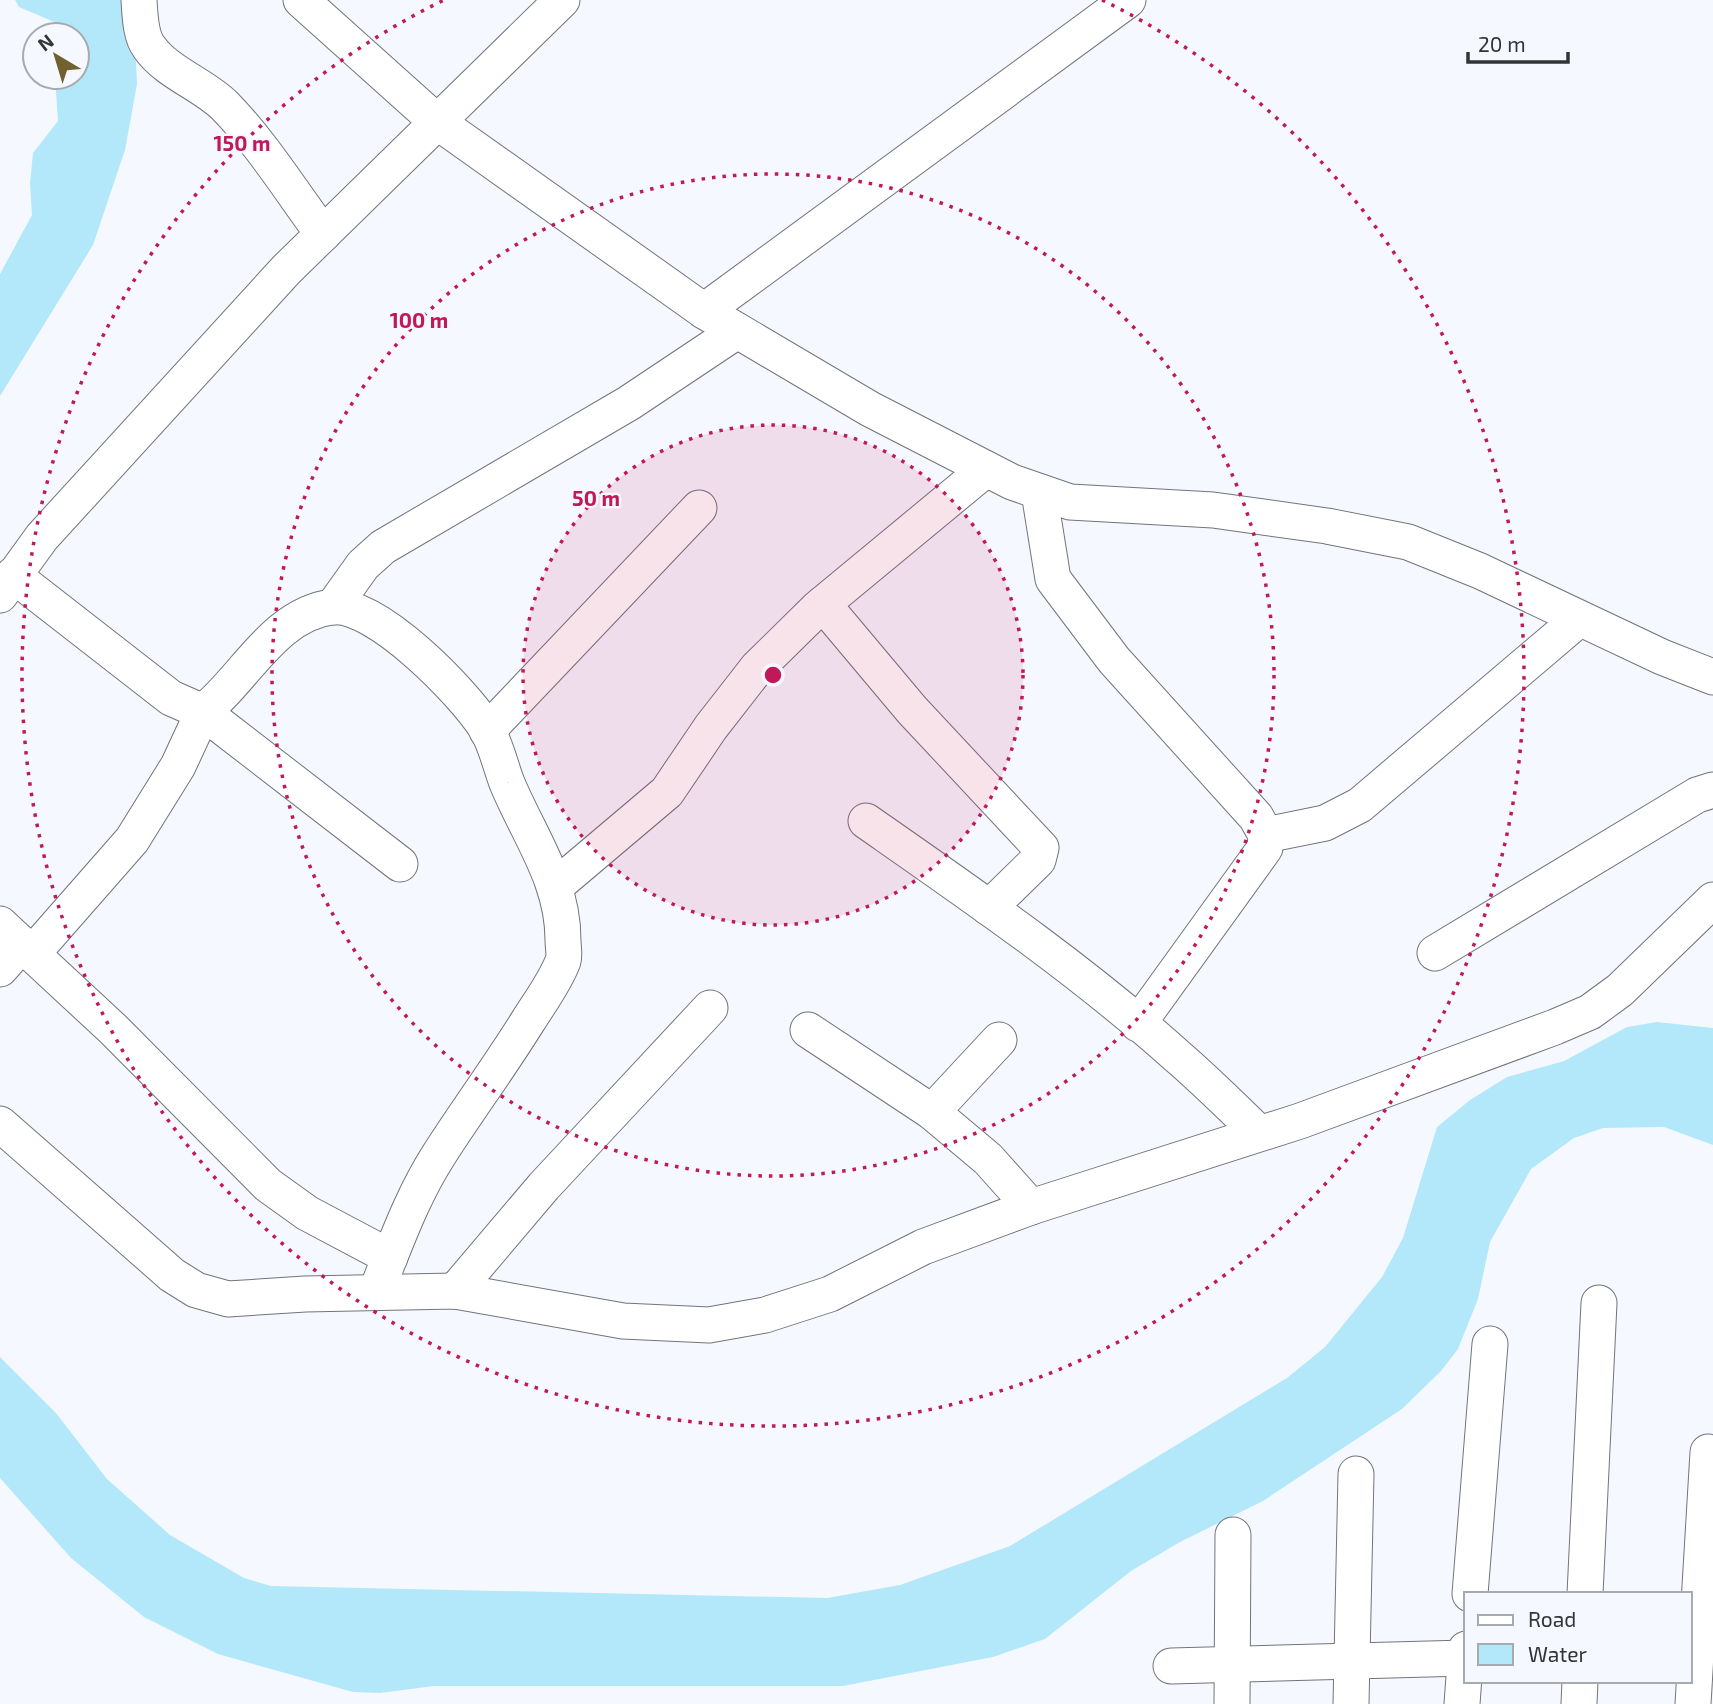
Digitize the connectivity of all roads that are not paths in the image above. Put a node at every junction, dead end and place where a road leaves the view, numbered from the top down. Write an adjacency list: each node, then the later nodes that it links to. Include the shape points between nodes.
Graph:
1 (301, 0): 5 (street)
2 (562, 0): 5 (street)
3 (1128, 0): 7 (street)
4 (142, 2): 6 (street, via 148,46 165,64 196,81 251,135)
5 (436, 121): 6 (street); 7 (street)
6 (323, 234): 12 (street, via 51,527)
7 (704, 311): 8 (street)
8 (737, 331): 9 (street, via 870,409); 14 (street, via 629,403 383,547 363,565)
9 (986, 469): 10 (street); 13 (street)
10 (1039, 492): 15 (street, via 1070,502 1213,510 1408,542); 21 (street, via 1053,579 1114,660 1256,817)
11 (699, 509): 18 (street)
12 (7, 585): 17 (street, via 171,698)
13 (822, 604): 23 (street, via 757,668 667,792); 25 (street, via 912,710 1041,848 1038,860)
14 (333, 607): 17 (street, via 305,616 268,643); 18 (street, via 357,611 412,647 455,688)
15 (1579, 619): 16 (street); 21 (street, via 1360,805 1325,823)
16 (1713, 677)
17 (203, 712): 22 (street); 26 (street, via 178,765 132,840)
18 (487, 731): 23 (street)
19 (1713, 790): 27 (street, via 1697,795)
20 (866, 821): 25 (street)
21 (1266, 835): 29 (street, via 1265,848)
22 (400, 864)
23 (557, 885): 36 (street, via 564,959 489,1083 418,1187)
24 (1713, 900): 34 (street, via 1620,990 1590,1012)
25 (989, 908): 29 (street)
26 (14, 948): 36 (street, via 113,1029 268,1185 307,1213)
27 (1435, 953)
28 (710, 1008): 37 (street, via 544,1186)
29 (1138, 1024): 34 (street)
30 (808, 1030): 32 (street)
31 (999, 1040): 32 (street)
32 (932, 1112): 35 (street, via 988,1159)
33 (0, 1124): 38 (street, via 172,1275 196,1290 228,1298)
34 (1259, 1133): 35 (street)
35 (1031, 1207): 37 (street, via 923,1247 830,1294 765,1315 709,1325 623,1321)
36 (390, 1257): 38 (street)
37 (455, 1291): 38 (street)
38 (376, 1292)
39 (1598, 1303): 45 (street)
40 (1490, 1344): 44 (street)
41 (1708, 1452): 48 (street)
42 (1356, 1474): 47 (street)
43 (1234, 1535): 49 (street)
44 (1471, 1592)
45 (1585, 1592)
46 (1464, 1658): 47 (street)
47 (1352, 1661): 49 (street); 54 (street)
48 (1700, 1661): 57 (street)
49 (1232, 1664): 50 (street); 53 (street)
50 (1171, 1666)
51 (1464, 1681): 55 (street)
52 (1580, 1683): 56 (street)
53 (1232, 1704)
54 (1351, 1704)
55 (1462, 1704)
56 (1579, 1704)
57 (1693, 1704)

